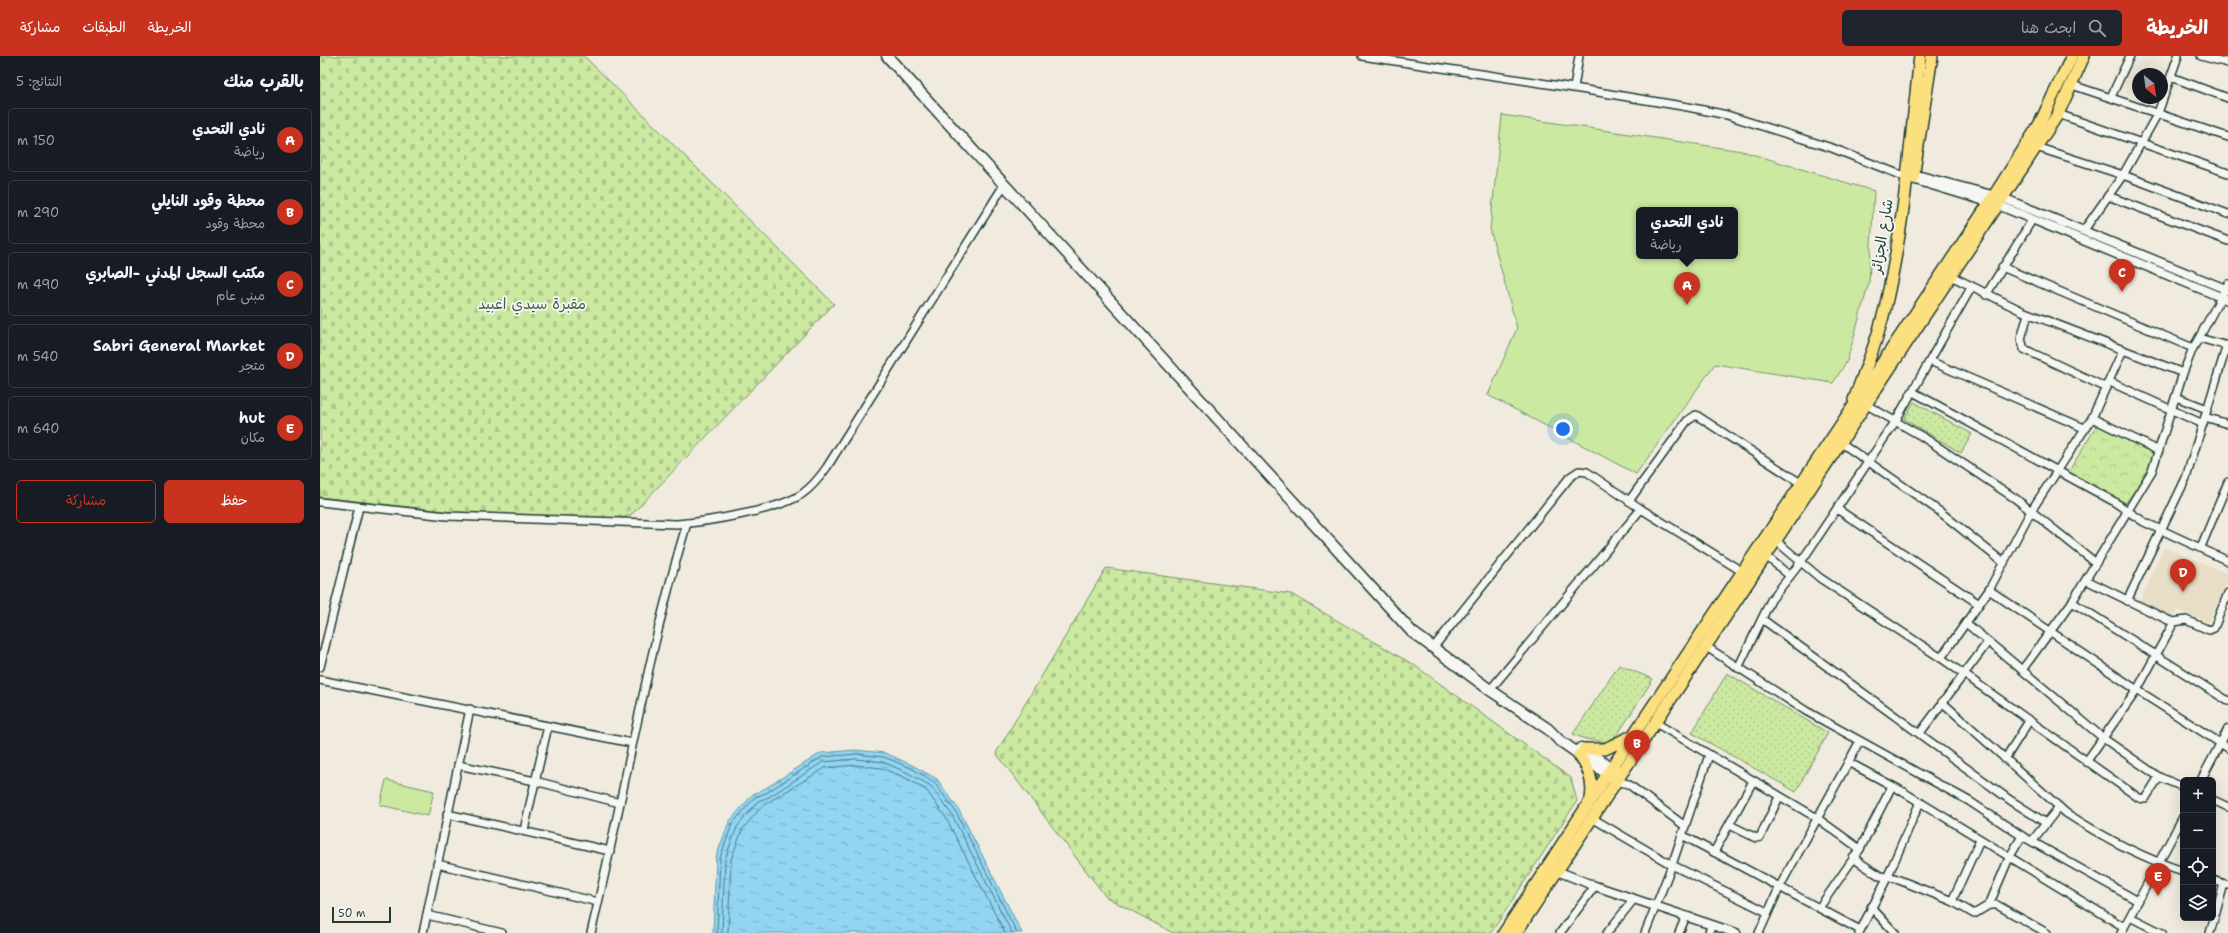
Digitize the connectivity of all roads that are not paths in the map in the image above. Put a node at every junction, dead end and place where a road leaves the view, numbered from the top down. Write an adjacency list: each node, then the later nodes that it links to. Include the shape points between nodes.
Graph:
1 (888, 56): 26 (main road)
2 (1362, 56): 11 (street)
3 (1579, 56): 15 (street)
4 (1920, 56): 24 (main road, شارع الجزائر)
5 (1932, 56): 24 (main road, شارع الجزائر)
6 (2072, 56): 28 (main road, via 2039,124)
7 (2084, 56): 14 (main road)
8 (2130, 56): 16 (street)
9 (2178, 56): 13 (street)
10 (2201, 56): 12 (street)
11 (1399, 58): 15 (street)
12 (2228, 63)
13 (2170, 77): 17 (street); 19 (street)
14 (2072, 85): 16 (street); 18 (main road)
15 (1574, 88): 24 (street, via 1727,115)
16 (2111, 97): 19 (street)
17 (2228, 98)
18 (2058, 114): 21 (street); 22 (main road)
19 (2158, 114): 20 (street); 21 (street)
20 (2228, 137)
21 (2142, 143): 23 (street); 25 (street)
22 (2036, 147): 25 (street); 28 (main road)
23 (2228, 172)
24 (1907, 175): 28 (street); 47 (main road, شارع الجزائر, via 1890,314); 51 (main road, شارع الجزائر, via 1887,298)
25 (2123, 175): 27 (street); 29 (street)
26 (1004, 185): 71 (street, via 827,467 810,488 780,504 712,520); 94 (main road, via 1399,618)
27 (2108, 196): 31 (street); 32 (street)
28 (1996, 200): 30 (street); 31 (street); 34 (main road); 47 (main road)
29 (2228, 214)
30 (2032, 220): 33 (street); 38 (street)
31 (2084, 230): 36 (street)
32 (2228, 241)
33 (2002, 267): 37 (street); 42 (street)
34 (1951, 276): 35 (street); 51 (main road)
35 (1972, 288): 37 (street); 44 (street)
36 (2227, 288): 38 (street)
37 (1986, 295): 39 (street)
38 (2225, 299): 40 (street)
39 (2028, 314): 43 (street); 46 (street, via 2021,339 2024,349)
40 (2199, 338): 41 (street); 42 (street)
41 (2227, 345): 50 (street)
42 (2193, 348): 45 (street)
43 (2123, 350): 45 (street); 46 (street)
44 (1930, 361): 48 (street); 57 (street)
45 (2183, 373): 49 (street)
46 (2109, 385): 52 (street); 53 (street)
47 (1867, 387): 51 (main road)
48 (1913, 392): 55 (street); 61 (street)
49 (2176, 397): 50 (street); 52 (street)
50 (2207, 409): 54 (street)
51 (1858, 410): 55 (street); 58 (main road); 63 (main road)
52 (2171, 410): 54 (street); 59 (street)
53 (2092, 418): 57 (street); 59 (street)
54 (2204, 420): 56 (street); 72 (street, via 2186,478)
55 (1895, 422): 60 (street); 70 (street, via 1923,437)
56 (2228, 424)
57 (2084, 428): 61 (street)
58 (1840, 442): 60 (street); 73 (main road)
59 (2159, 451): 69 (street, via 2152,471)
60 (1869, 462): 68 (street); 79 (street, via 1939,512)
61 (2056, 471): 69 (street); 70 (street)
62 (2228, 482): 74 (street)
63 (1802, 484): 64 (street, via 1696,415 1684,425); 80 (main road)
64 (1629, 501): 67 (street); 94 (street, via 1587,472 1575,472)
65 (320, 502): 66 (street)
66 (359, 507): 71 (street, via 476,518); 97 (street)
67 (1641, 509): 80 (street); 102 (street)
68 (1837, 509): 77 (street); 87 (street)
69 (2128, 510): 72 (street); 78 (street)
70 (2031, 511): 78 (street); 79 (street)
71 (687, 523): 115 (street, via 674,565)
72 (2161, 530): 74 (street); 85 (street)
73 (1775, 540): 75 (main road); 77 (street)
74 (2201, 547): 76 (street)
75 (1765, 555): 81 (street); 93 (main road)
76 (2228, 561)
77 (1801, 562): 81 (street); 96 (street, via 1820,578)
78 (2096, 563): 82 (street)
79 (2004, 564): 83 (street)
80 (1743, 572): 112 (main road)
81 (1790, 576): 88 (street, via 1771,600)
82 (2086, 580): 85 (street); 86 (street)
83 (1989, 590): 87 (street); 91 (street)
84 (2228, 594): 89 (street, via 2212,630 2186,620)
85 (2127, 601): 89 (street)
86 (2072, 602): 91 (street); 95 (street)
87 (1979, 604): 90 (street)
88 (1762, 619): 98 (street); 111 (street)
89 (2174, 622): 95 (street)
90 (1966, 623): 92 (street); 96 (street)
91 (2050, 631): 99 (street); 103 (street)
92 (1988, 642): 99 (street); 100 (street)
93 (1705, 646): 98 (street); 108 (main road)
94 (1433, 648): 102 (main road)
95 (2156, 656): 103 (street); 104 (street)
96 (1941, 658): 100 (street)
97 (320, 667)
98 (1738, 668): 114 (street)
99 (2022, 670): 113 (street)
100 (1963, 674): 105 (street); 107 (street)
101 (320, 680): 106 (street)
102 (1490, 690): 118 (main road)
103 (2137, 690): 113 (street); 116 (street)
104 (2228, 701)
105 (1942, 702): 111 (street); 120 (street)
106 (470, 709): 109 (street); 123 (street)
107 (2029, 721): 120 (street); 122 (street)
108 (1654, 722): 119 (street); 124 (main road)
109 (548, 726): 115 (street); 127 (street)
110 (2228, 729): 116 (street)
111 (1920, 733): 141 (street, via 2010,800)
112 (1634, 734): 118 (main road, via 1605,749); 124 (main road)
113 (2103, 738): 122 (street); 125 (street)
114 (1860, 741): 121 (street); 147 (street, via 1970,801)
115 (632, 742): 135 (street)
116 (2219, 744): 117 (street); 126 (street)
117 (2228, 748)
118 (1582, 752): 124 (main road); 132 (main road, via 1589,771)
119 (1708, 755): 128 (street); 144 (street)
120 (2005, 759): 136 (street)
121 (1848, 762): 129 (street); 140 (street)
122 (2086, 762): 125 (street, via 2143,800)
123 (458, 764): 127 (street); 138 (street)
124 (1614, 774): 132 (main road); 139 (main road); 144 (street)
125 (2159, 777): 130 (street)
126 (2202, 777)
127 (535, 781): 135 (street); 145 (street)
128 (1753, 781): 131 (street); 143 (street)
129 (1892, 786): 134 (street); 150 (street)
130 (2180, 786)
131 (1779, 797): 140 (street); 143 (street, via 1760,837 1756,838)
132 (1591, 801): 183 (main road)
133 (2216, 801): 137 (street)
134 (1920, 802): 148 (street); 160 (street)
135 (620, 803): 151 (street)
136 (2059, 807): 141 (street); 156 (street, via 2091,828)
137 (2228, 807)
138 (448, 814): 145 (street); 155 (street)
139 (1592, 818): 157 (street); 159 (main road)
140 (1817, 818): 150 (street); 164 (street)
141 (2046, 823): 149 (street)
142 (2180, 823): 156 (street)
143 (1730, 825): 152 (street)
144 (1685, 826): 146 (street)
145 (524, 830): 151 (street)
146 (1682, 835): 152 (street); 157 (street)
147 (2022, 836): 149 (street); 154 (street)
148 (1980, 840): 154 (street); 166 (street)
149 (2032, 841): 167 (street)
150 (1860, 849): 153 (street)
151 (610, 851): 168 (street)
152 (1714, 852): 164 (street)
153 (1853, 858): 160 (street); 172 (street)
154 (2009, 858): 169 (street); 178 (street)
155 (437, 864): 168 (street); 174 (street)
156 (2160, 864): 158 (street); 167 (street)
157 (1672, 865): 170 (street); 173 (street)
158 (2180, 870)
159 (1557, 871): 163 (street); 184 (main road)
160 (1887, 878): 166 (street, via 1894,878); 171 (street)
161 (2216, 881): 162 (street)
162 (2226, 884): 194 (street)
163 (1595, 886): 165 (street); 185 (street)
164 (1780, 886): 172 (street); 173 (street)
165 (1634, 899): 170 (street); 186 (street)
166 (1952, 901): 169 (street, via 1974,914)
167 (2138, 901): 176 (street)
168 (598, 902): 182 (street)
169 (1989, 905): 192 (street, via 2004,908)
170 (1655, 906): 175 (street); 187 (street)
171 (1871, 906): 179 (street); 191 (street)
172 (1819, 908): 179 (street)
173 (1767, 912): 190 (street)
174 (427, 915): 180 (street); 181 (street)
175 (1686, 916): 177 (street); 188 (street)
176 (2130, 917): 178 (street); 193 (street)
177 (1710, 929): 189 (street)
178 (2123, 930)
179 (1860, 932)
180 (423, 933)
181 (502, 933)
182 (591, 933)
183 (1504, 933)
184 (1516, 933)
185 (1560, 933)
186 (1607, 933)
187 (1645, 933)
188 (1679, 933)
189 (1736, 933)
190 (1759, 933)
191 (1895, 933)
192 (2047, 933)
193 (2162, 933)
194 (2210, 933)

